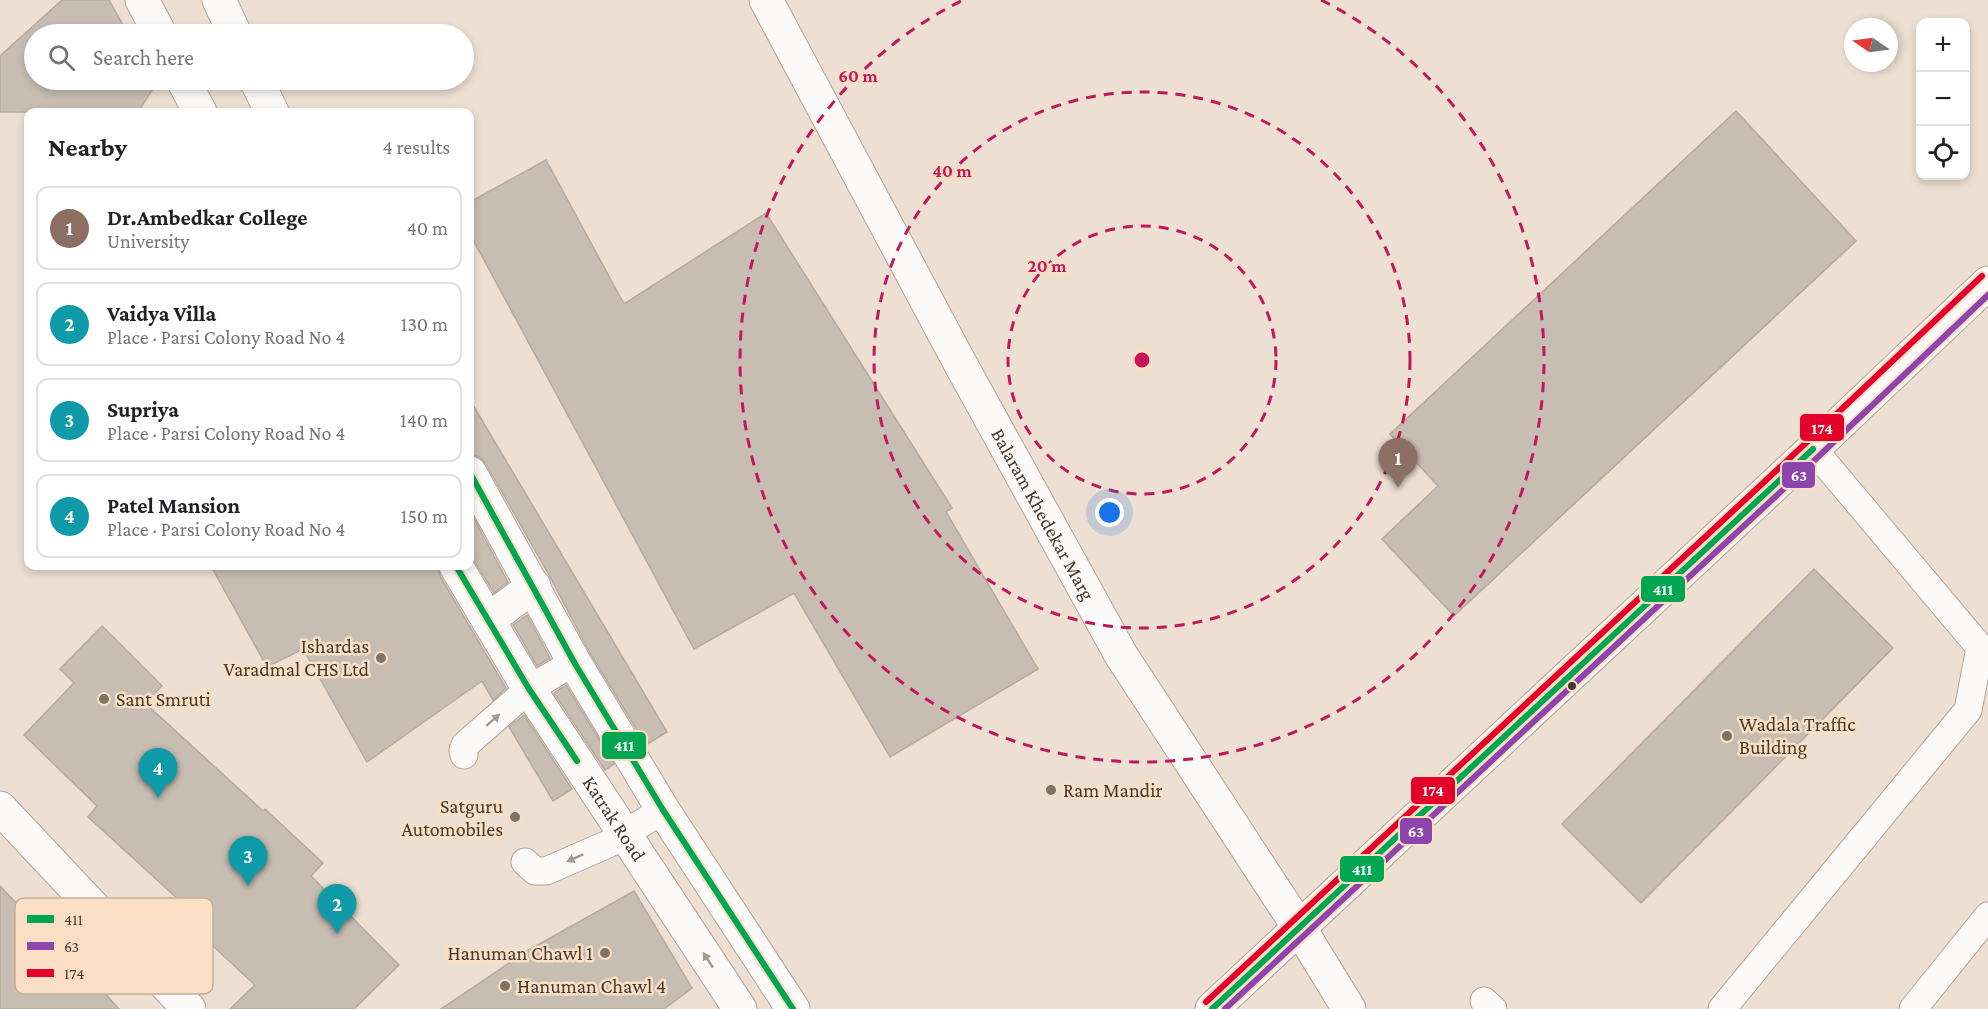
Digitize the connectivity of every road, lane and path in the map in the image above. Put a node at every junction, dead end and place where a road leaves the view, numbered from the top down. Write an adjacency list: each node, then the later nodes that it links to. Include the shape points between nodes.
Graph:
1 (142, 0): 4 (main road)
2 (219, 0): 5 (main road)
3 (765, 0): 26 (main road, Balaram Khedekar Marg, via 1121,654)
4 (155, 24)
5 (230, 24)
6 (188, 90): 8 (main road)
7 (261, 90): 9 (main road)
8 (198, 108)
9 (270, 108)
10 (1988, 283): 11 (main road)
11 (1813, 449): 16 (lane); 26 (main road)
12 (474, 480): 14 (main road)
13 (458, 570): 15 (main road, Katrak Road)
14 (534, 586): 15 (main road); 17 (main road)
15 (488, 620): 18 (main road, Katrak Road)
16 (1984, 652): 33 (lane, via 1968,710)
17 (574, 662): 18 (lane); 21 (main road)
18 (529, 689): 19 (lane, one-way to 18, via 465,745); 22 (main road, Katrak Road)
19 (464, 755)
20 (0, 808): 24 (main road)
21 (663, 810): 22 (lane); 30 (main road)
22 (624, 834): 23 (lane, one-way to 23, via 546,871 535,871); 29 (main road, Katrak Road, one-way to 22)
23 (525, 862)
24 (85, 898)
25 (1988, 916): 34 (lane)
26 (1300, 929): 31 (main road); 32 (main road, Balaram Khedekar Marg)
27 (175, 994): 28 (main road)
28 (189, 1009)
29 (740, 1009)
30 (793, 1009)
31 (1212, 1009)
32 (1349, 1009)
33 (1722, 1009)
34 (1913, 1009)

